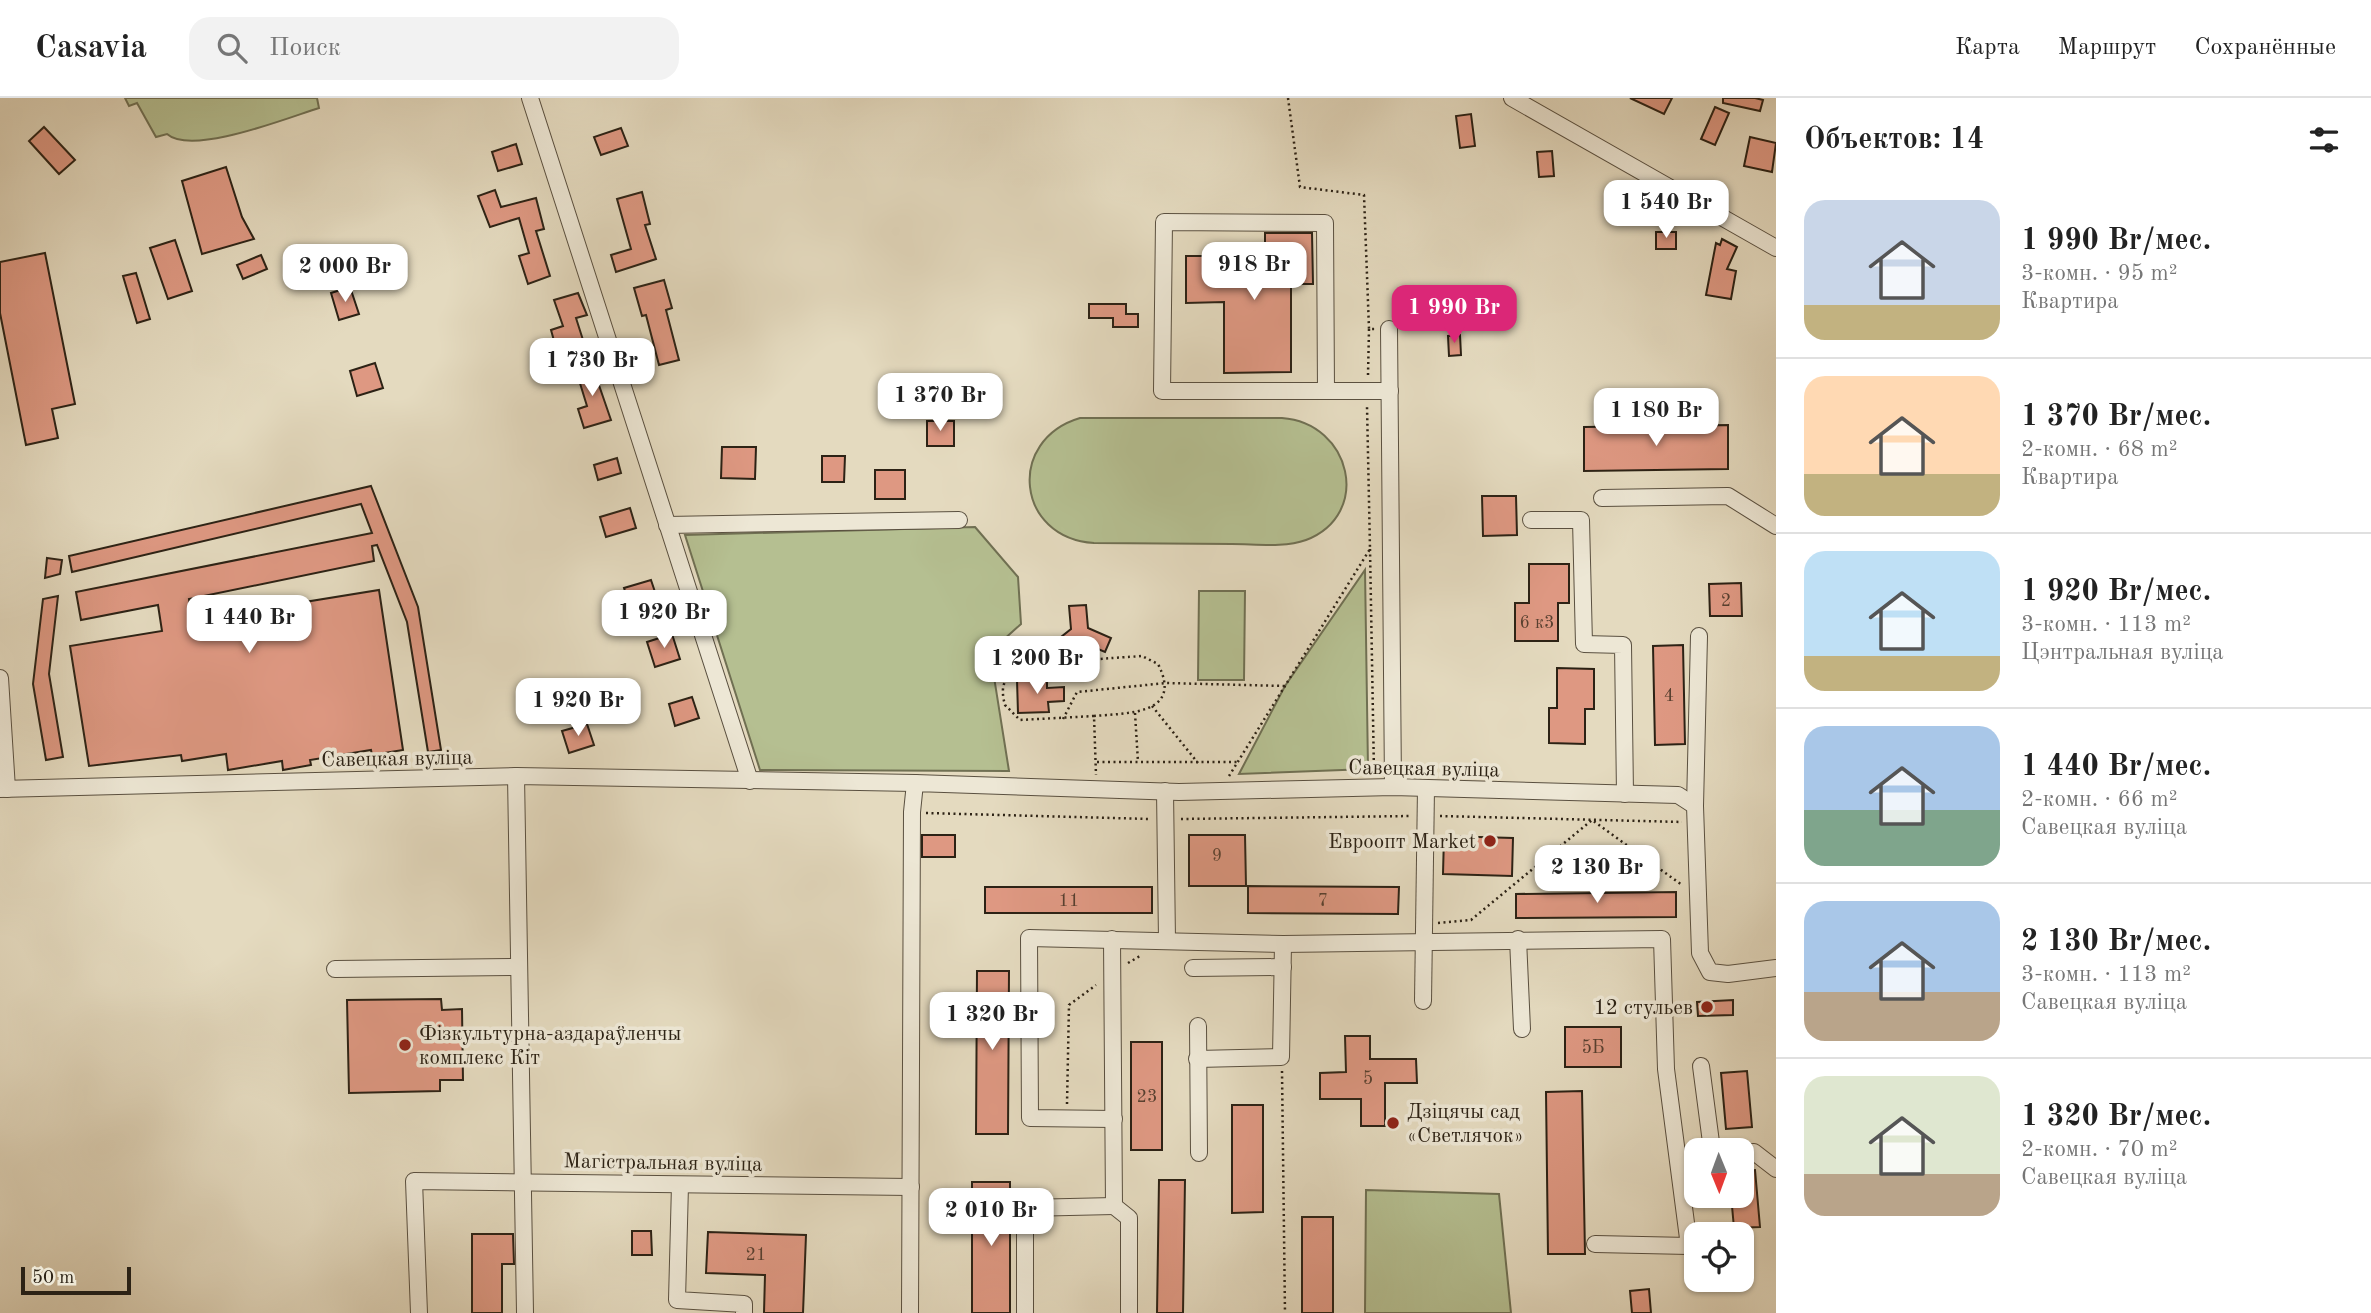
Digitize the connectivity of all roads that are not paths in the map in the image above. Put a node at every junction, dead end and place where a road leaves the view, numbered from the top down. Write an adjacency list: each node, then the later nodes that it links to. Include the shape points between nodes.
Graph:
1 (530, 98): 10 (street)
2 (1512, 98): 3 (street)
3 (1776, 248)
4 (1389, 329): 6 (street)
5 (1326, 391): 5 (street, via 1162,391 1164,222 1325,223); 6 (street)
6 (1390, 391): 17 (street)
7 (1602, 498): 11 (street, via 1728,496)
8 (959, 520): 10 (street)
9 (1531, 520): 21 (street, via 1581,520 1584,644 1623,645)
10 (667, 524): 15 (street)
11 (1776, 526)
12 (1699, 636): 22 (street)
13 (0, 678): 19 (street)
14 (516, 776): 15 (street, Савецкая вуліца); 19 (street, Савецкая вуліца); 28 (street)
15 (750, 781): 16 (street, Савецкая вуліца)
16 (915, 783): 20 (street, Савецкая вуліца); 45 (street)
17 (1392, 787): 18 (street, Савецкая вуліца); 20 (street, Савецкая вуліца)
18 (1426, 788): 21 (street, Савецкая вуліца); 26 (street)
19 (3, 789)
20 (1165, 791): 25 (street)
21 (1625, 794): 22 (street, Савецкая вуліца, via 1678,795)
22 (1695, 814): 31 (street, via 1700,953 1710,972)
23 (1112, 939): 25 (street); 38 (street); 38 (street, via 1029,938 1030,1118)
24 (1518, 939): 26 (street); 35 (street); 47 (street, via 1662,939 1666,1069 1689,1246)
25 (1167, 940): 27 (street)
26 (1424, 942): 27 (street); 33 (street)
27 (1283, 944): 29 (street)
28 (517, 967): 32 (street); 43 (street)
29 (1283, 967): 30 (street); 36 (street, via 1281,1058)
30 (1193, 968)
31 (1776, 968)
32 (335, 969)
33 (1423, 1001)
34 (1198, 1026): 36 (street)
35 (1522, 1029)
36 (1197, 1059): 41 (street)
37 (1701, 1066): 39 (street)
38 (1114, 1119): 46 (street)
39 (1710, 1138)
40 (1754, 1152): 42 (street)
41 (1199, 1153)
42 (1776, 1169)
43 (521, 1180): 44 (street, Магістральная вуліца); 48 (street, Магістральная вуліца, via 414,1181); 49 (street)
44 (680, 1185): 45 (street, Магістральная вуліца); 50 (street, via 677,1300 744,1304)
45 (911, 1187): 51 (street)
46 (1114, 1206): 52 (street, via 1025,1208); 53 (street, via 1129,1218)
47 (1595, 1244)
48 (419, 1313)
49 (525, 1313)
50 (744, 1313)
51 (910, 1313)
52 (1025, 1313)
53 (1129, 1313)

